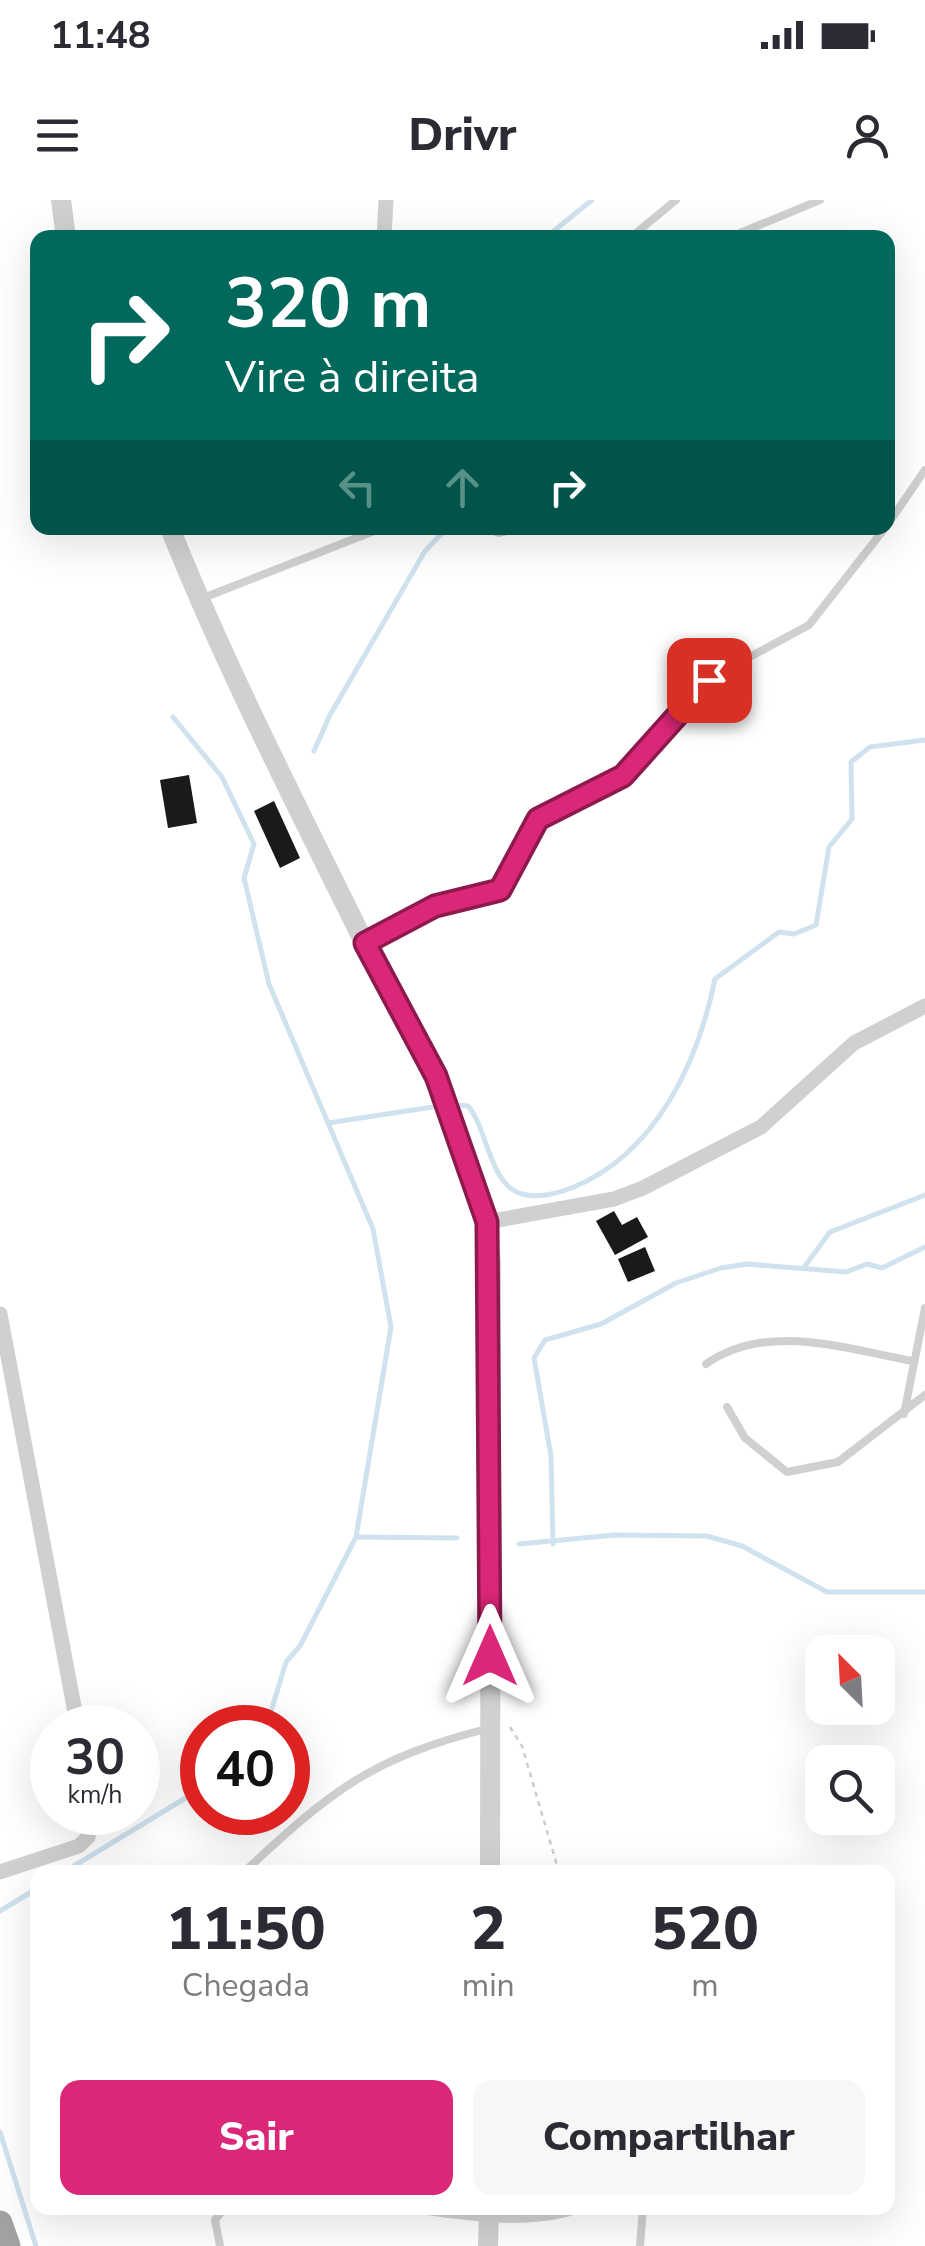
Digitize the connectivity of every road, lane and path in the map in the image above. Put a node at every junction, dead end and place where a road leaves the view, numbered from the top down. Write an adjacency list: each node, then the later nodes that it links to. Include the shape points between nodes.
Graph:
1 (61, 200): 5 (street)
2 (386, 200): 6 (street)
3 (676, 200): 7 (lane)
4 (820, 200): 8 (lane)
5 (65, 230)
6 (384, 230)
7 (640, 230)
8 (747, 230)
9 (925, 470): 10 (lane)
10 (895, 513)
11 (173, 535): 14 (street)
12 (364, 535): 14 (lane)
13 (879, 535): 15 (lane, via 809,625 709,680 623,776 538,819 500,890 435,906)
14 (199, 600): 15 (street)
15 (365, 943): 17 (street, via 436,1076)
16 (925, 1006): 17 (street, via 854,1043 762,1127 678,1171 614,1199)
17 (487, 1222): 25 (street)
18 (925, 1308): 20 (lane)
19 (0, 1314): 26 (street)
20 (912, 1361): 21 (lane, via 765,1340); 24 (lane)
21 (706, 1364)
22 (925, 1395): 24 (lane)
23 (727, 1407): 24 (lane, via 745,1438 786,1472 838,1462)
24 (904, 1414)
25 (490, 1696): 27 (street); 31 (path, via 522,1746)
26 (74, 1705)
27 (490, 1728): 29 (lane, via 416,1748 342,1785); 30 (street)
28 (88, 1835): 32 (street, via 78,1846)
29 (252, 1865)
30 (490, 1865)
31 (556, 1865)
32 (0, 1872)
33 (219, 2215): 40 (lane)
34 (489, 2215): 41 (street)
35 (520, 2215): 36 (lane)
36 (562, 2215)
37 (643, 2215): 42 (lane)
38 (0, 2223): 39 (highway)
39 (8, 2246)
40 (220, 2246)
41 (488, 2246)
42 (640, 2246)

